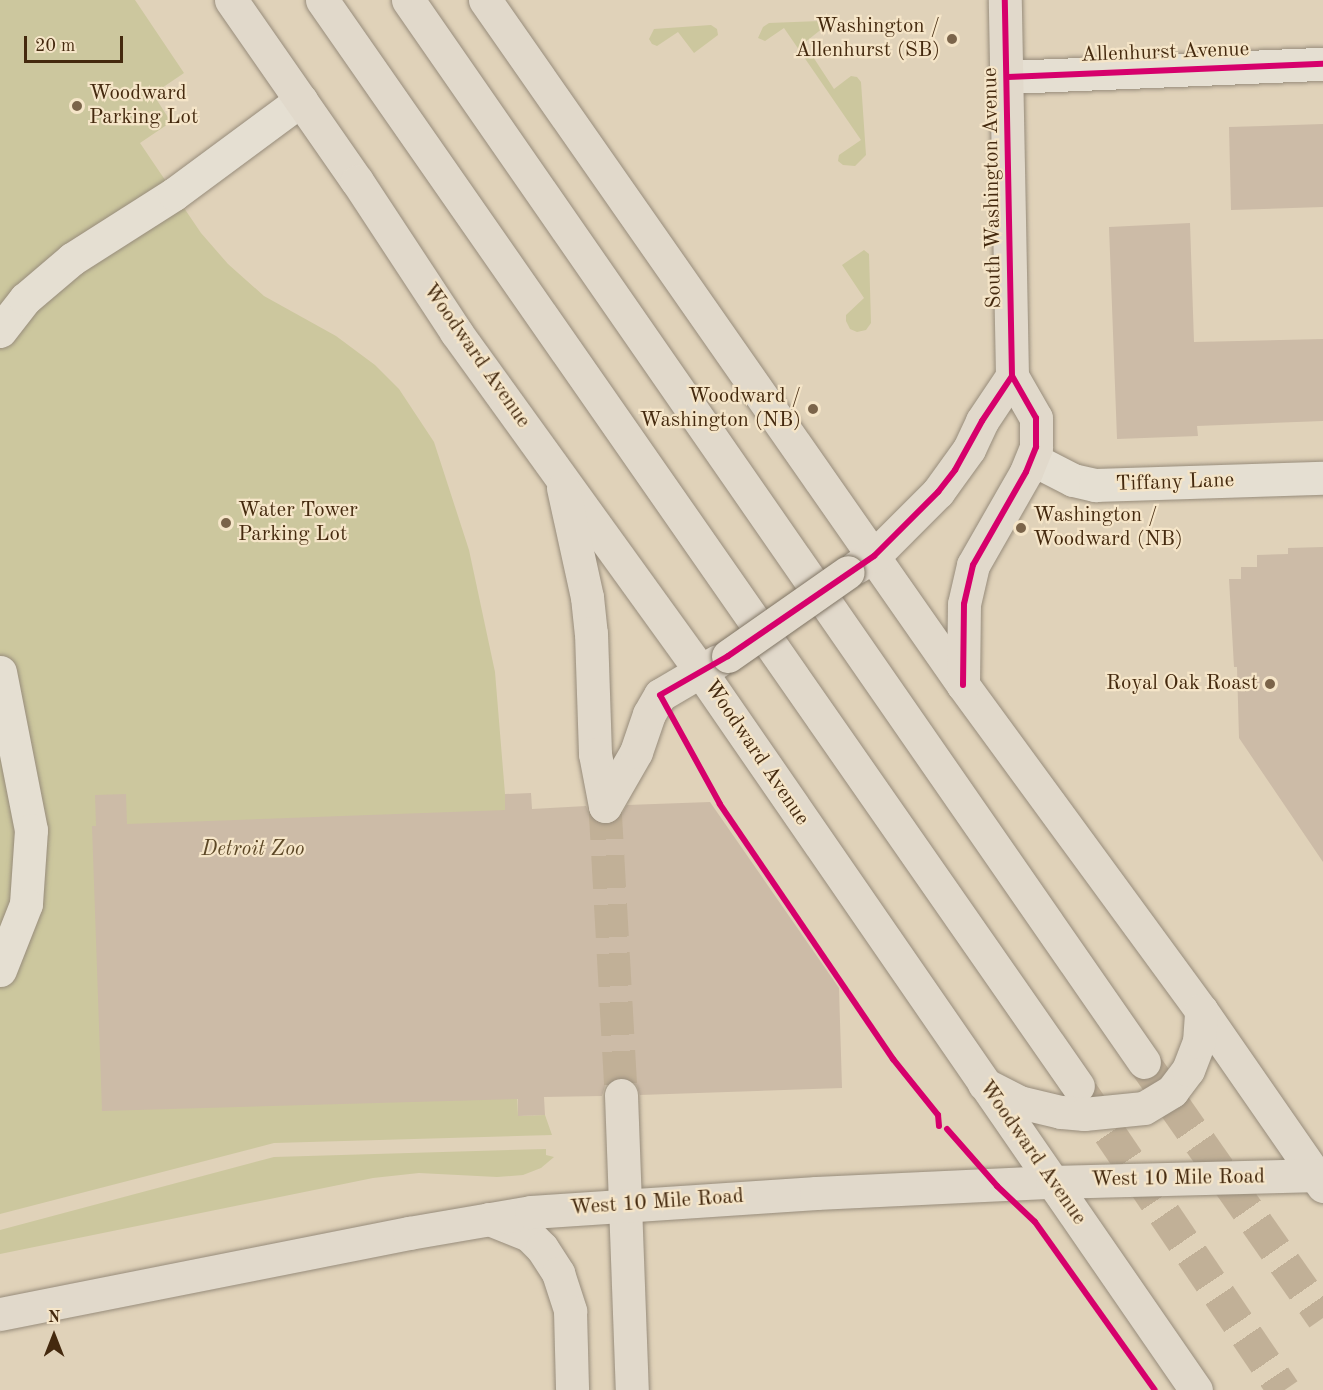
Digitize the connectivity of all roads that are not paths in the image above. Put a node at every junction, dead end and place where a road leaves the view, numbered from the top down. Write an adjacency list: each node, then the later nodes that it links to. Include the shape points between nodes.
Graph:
1 (231, 0): 8 (main road, Woodward Avenue)
2 (322, 0): 22 (main road)
3 (408, 0): 20 (main road)
4 (485, 0): 14 (main road)
5 (1005, 0): 7 (main road, South Washington Avenue)
6 (1323, 64): 7 (street, Allenhurst Avenue)
7 (1008, 76): 10 (main road, South Washington Avenue)
8 (301, 100): 9 (street, via 174,194 72,259 25,299); 12 (main road, Woodward Avenue, via 456,332)
9 (0, 331)
10 (1012, 376): 11 (main road, South Washington Avenue, via 1036,418); 14 (main road, via 938,492)
11 (1032, 459): 13 (street, Tiffany Lane, via 1073,480 1095,485); 17 (main road, South Washington Avenue, via 973,566 964,604)
12 (560, 475): 15 (main road, Woodward Avenue); 15 (main road, via 587,597 595,754 604,806 636,752 660,695)
13 (1323, 478)
14 (861, 564): 15 (main road, bridge); 17 (main road)
15 (714, 664): 21 (main road, Woodward Avenue)
16 (0, 672): 18 (street, via 31,830 26,904)
17 (963, 685): 19 (main road)
18 (0, 969)
19 (1201, 1010): 21 (main road, via 1199,1042 1188,1070 1172,1091 1144,1108 1084,1114 1061,1112 1019,1102); 24 (main road)
20 (1144, 1062)
21 (983, 1083): 25 (main road, Woodward Avenue)
22 (1078, 1086)
23 (621, 1095): 26 (main road)
24 (1320, 1179): 25 (main road, West 10 Mile Road)
25 (1052, 1182): 26 (main road, West 10 Mile Road); 31 (main road, Woodward Avenue)
26 (625, 1204): 27 (main road, West 10 Mile Road); 30 (main road)
27 (489, 1219): 28 (main road, West 10 Mile Road); 29 (main road, via 529,1235 552,1261 570,1311)
28 (0, 1314)
29 (572, 1390)
30 (632, 1390)
31 (1196, 1390)

